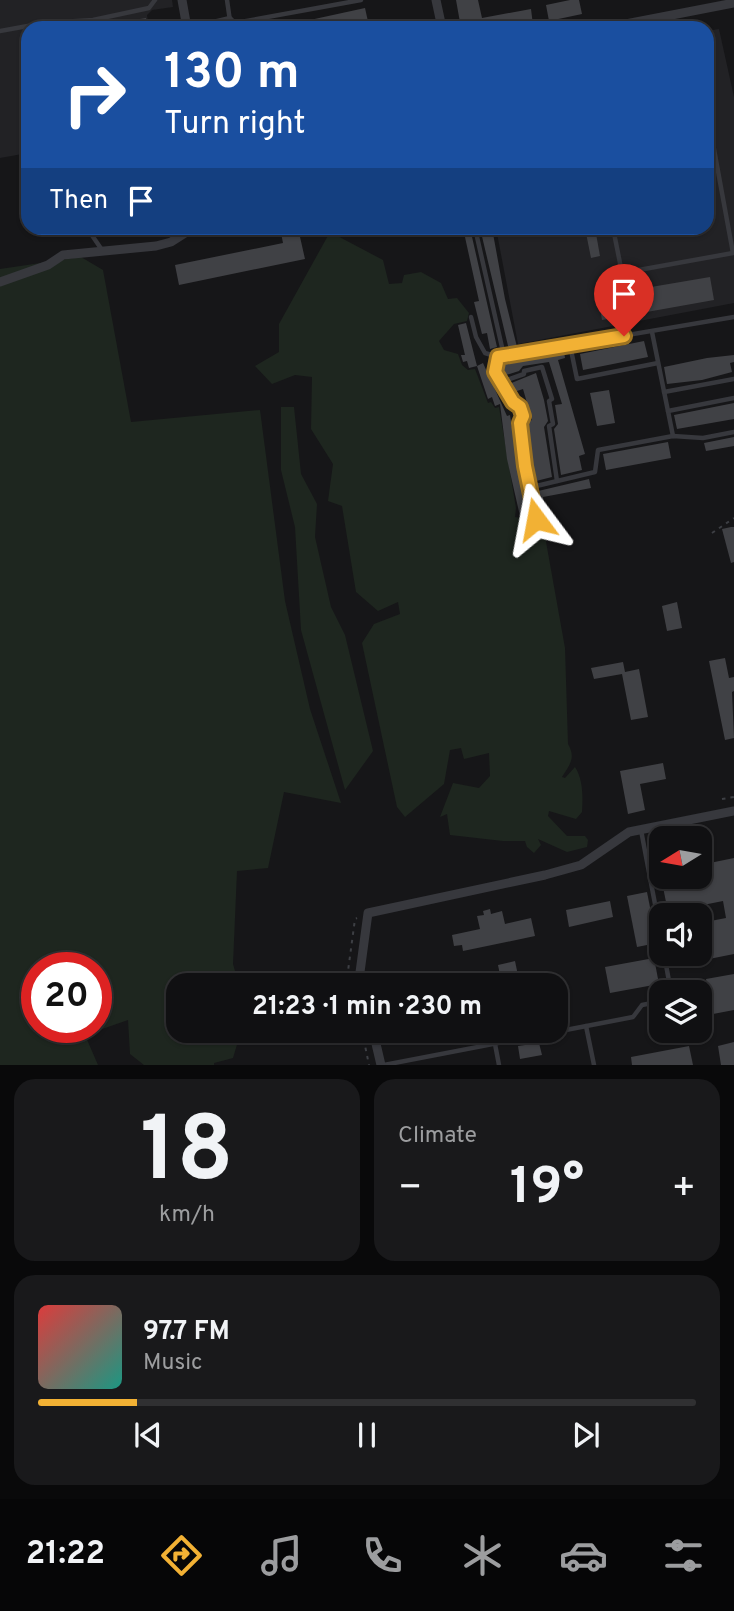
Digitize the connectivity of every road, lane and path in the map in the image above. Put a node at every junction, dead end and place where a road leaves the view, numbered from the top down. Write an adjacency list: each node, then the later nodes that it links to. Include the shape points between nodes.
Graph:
1 (155, 0): 8 (lane, via 149,8)
2 (182, 0): 9 (street)
3 (226, 0): 7 (lane)
4 (361, 0): 13 (lane)
5 (436, 0): 14 (street)
6 (734, 3): 15 (street)
7 (230, 18): 10 (lane); 11 (lane); 12 (lane)
8 (77, 21)
9 (186, 21)
10 (217, 21)
11 (230, 21)
12 (233, 21)
13 (246, 21)
14 (440, 21)
15 (641, 21)
16 (21, 27): 17 (lane)
17 (0, 31)
18 (714, 149): 22 (lane, via 733,253 622,273)
19 (92, 235): 23 (lane)
20 (182, 235): 23 (street, via 156,246)
21 (476, 235): 29 (lane)
22 (614, 235)
23 (104, 252): 24 (street, via 63,255)
24 (0, 282)
25 (471, 317): 29 (lane, via 485,353)
26 (734, 317): 27 (lane)
27 (652, 332): 28 (lane); 30 (lane)
28 (570, 345): 29 (lane); 30 (lane, via 578,379)
29 (501, 356): 32 (lane, via 495,372)
30 (658, 363): 33 (lane)
31 (734, 379): 33 (lane)
32 (501, 382): 38 (lane, via 542,367 552,399 553,424 549,426); 39 (lane, via 523,416)
33 (664, 392): 35 (lane)
34 (734, 398): 35 (lane)
35 (668, 411): 37 (lane)
36 (734, 432): 37 (lane, via 703,438)
37 (673, 436): 38 (lane, via 598,450 595,472)
38 (557, 481): 39 (lane)
39 (528, 488): 41 (lane, via 536,519)
40 (734, 518): 42 (path)
41 (545, 523)
42 (712, 533)
43 (734, 797): 44 (path)
44 (722, 799)
45 (734, 811): 46 (street)
46 (641, 830): 47 (lane); 48 (street, via 629,832 580,865)
47 (655, 903)
48 (368, 913): 49 (path, via 355,919); 50 (street)
49 (349, 973)
50 (360, 973)
51 (649, 1004): 52 (lane, via 633,1017)
52 (586, 1026): 55 (lane); 59 (lane)
53 (364, 1043): 56 (path)
54 (377, 1043): 57 (street)
55 (495, 1044): 57 (lane); 58 (lane)
56 (369, 1065)
57 (383, 1065)
58 (499, 1065)
59 (594, 1065)

